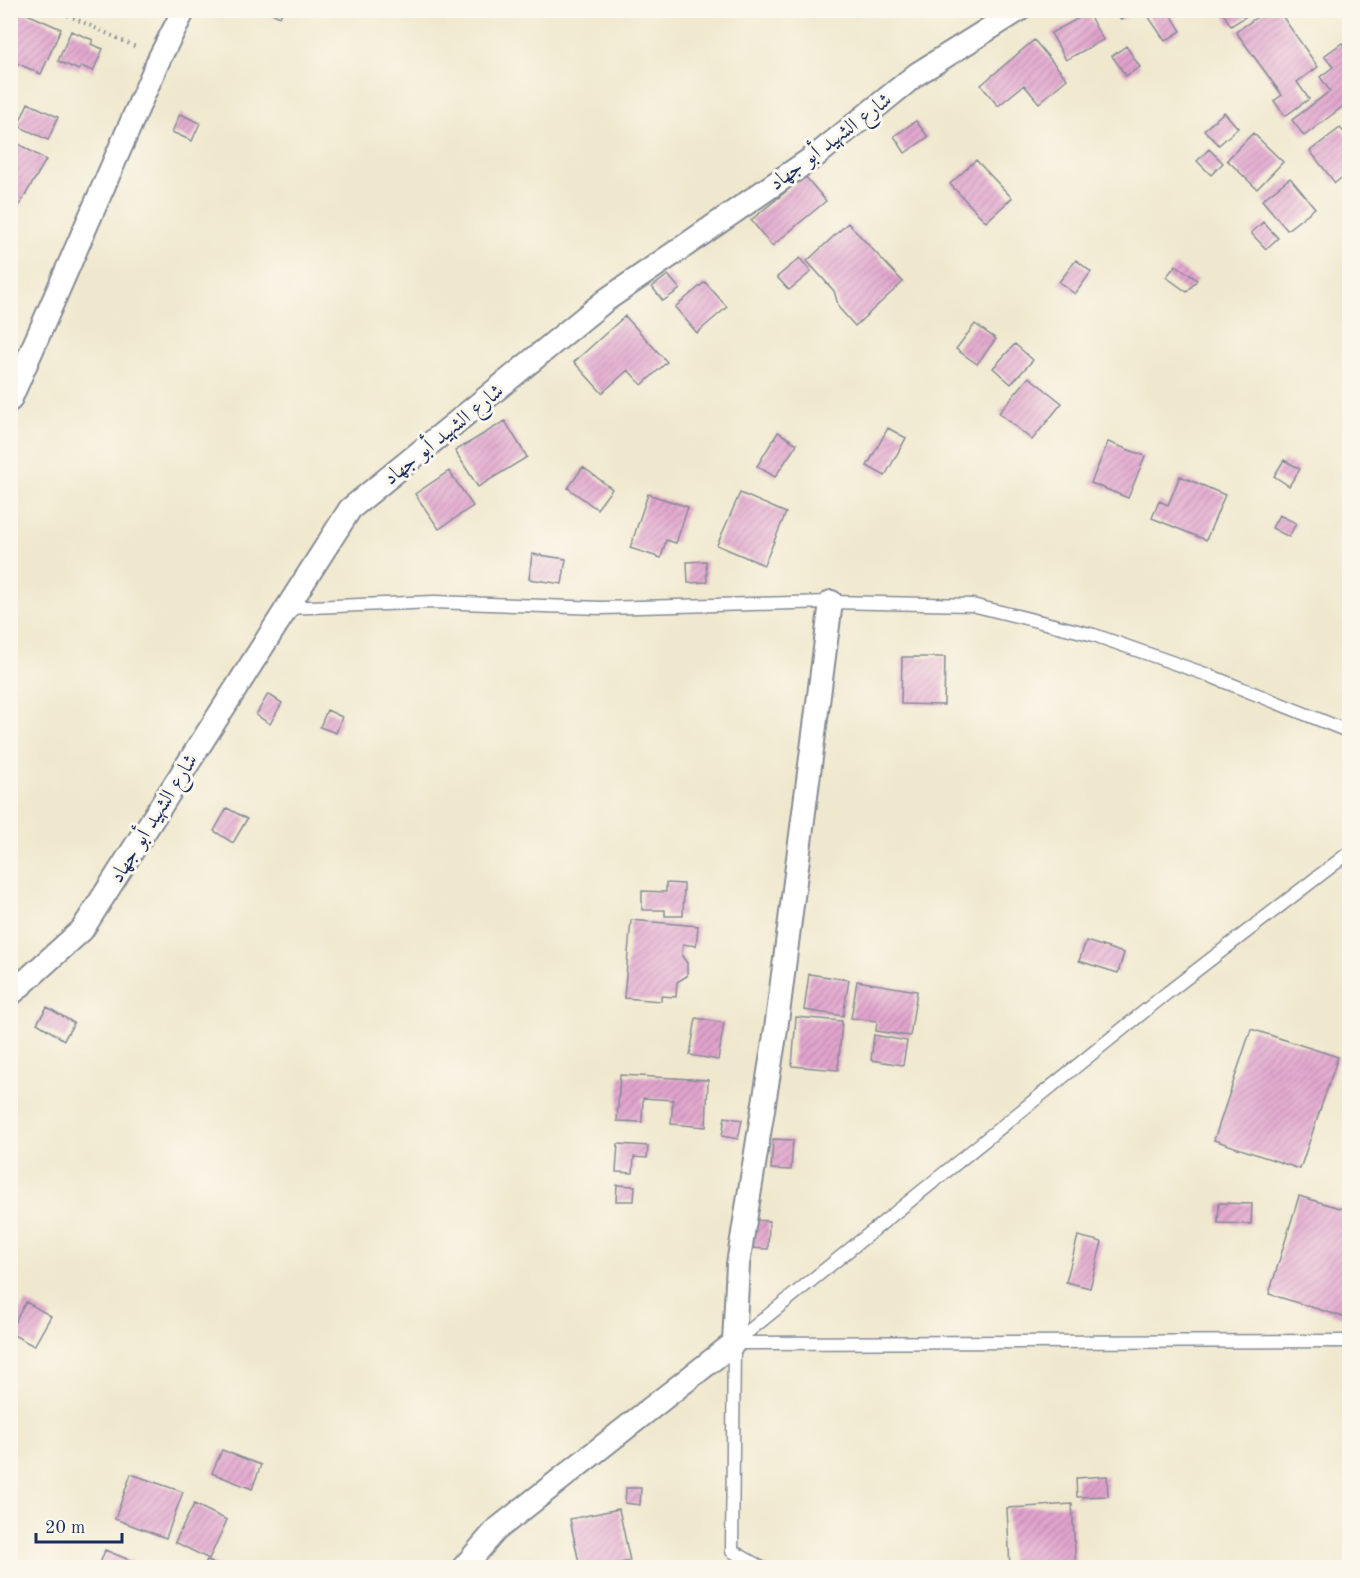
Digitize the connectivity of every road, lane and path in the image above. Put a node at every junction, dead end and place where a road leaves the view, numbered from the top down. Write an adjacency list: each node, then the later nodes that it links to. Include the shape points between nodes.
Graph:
1 (57, 10): 4 (path)
2 (184, 10): 4 (street)
3 (1019, 10): 7 (street, شارع الشهيد أبو جهاد, via 917,74 818,154 606,300 350,509)
4 (160, 57): 5 (street)
5 (10, 400)
6 (831, 602): 7 (lane, via 601,608 434,602); 8 (lane, via 983,607 1094,635); 12 (street, via 776,1029 738,1264)
7 (286, 608): 10 (street, شارع الشهيد أبو جهاد, via 82,930)
8 (1350, 732)
9 (1350, 852): 12 (lane, via 1167,993)
10 (10, 995)
11 (1350, 1341): 12 (lane)
12 (734, 1344): 13 (street, via 496,1530); 14 (lane, via 732,1551)
13 (463, 1568)
14 (762, 1568)

